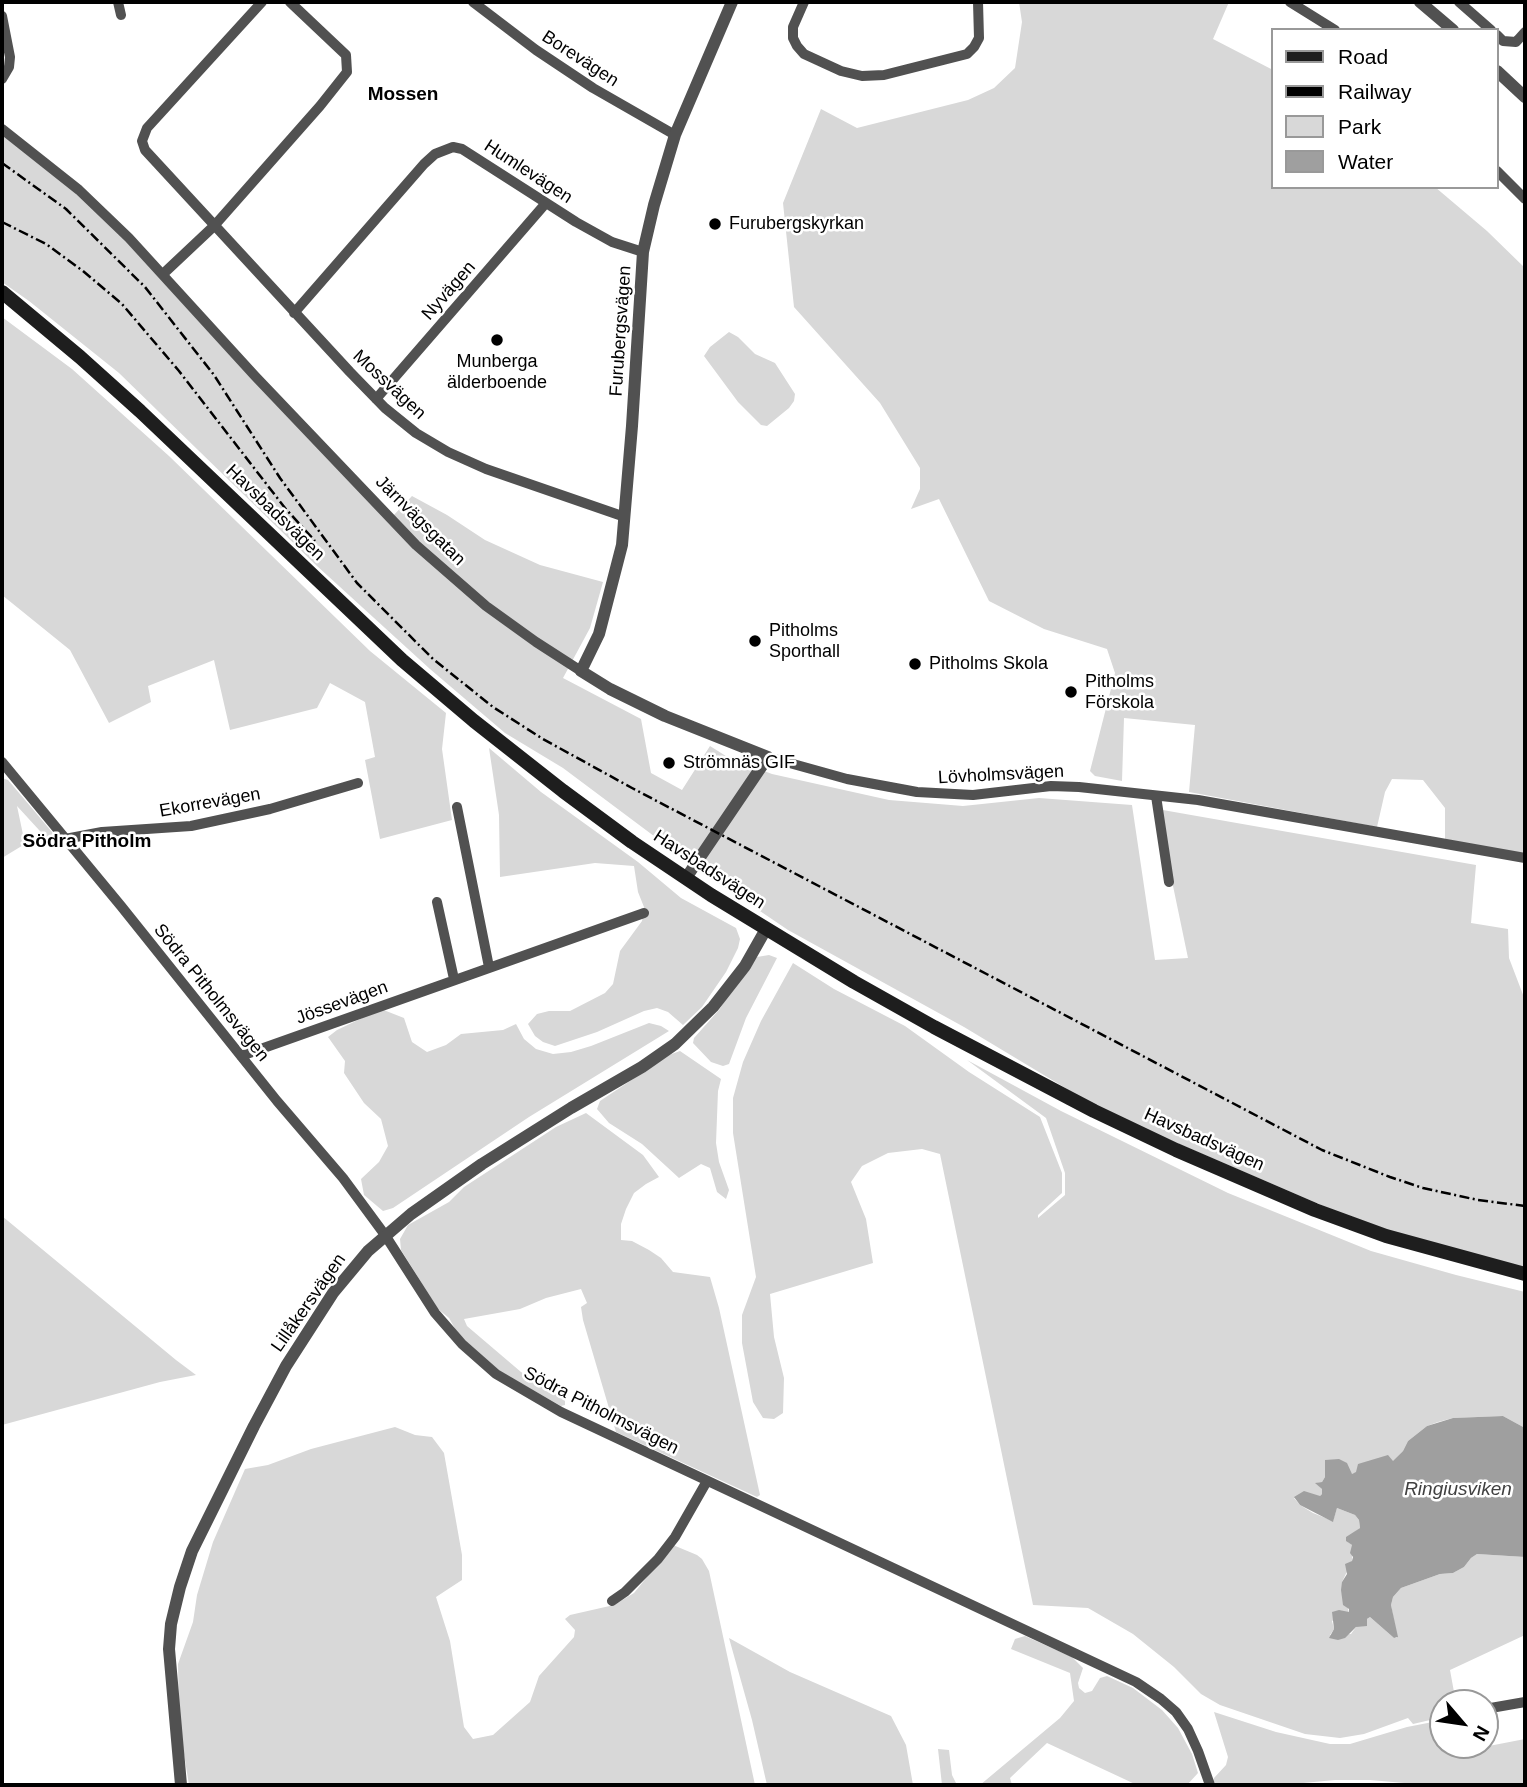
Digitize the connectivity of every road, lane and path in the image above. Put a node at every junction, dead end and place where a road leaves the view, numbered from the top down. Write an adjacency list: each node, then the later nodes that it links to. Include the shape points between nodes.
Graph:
1 (118, 2): 11 (street)
2 (262, 2): 26 (street, Mossvägen, via 147,128 142,141 145,150)
3 (290, 2): 26 (street, via 346,55 346,72)
4 (473, 2): 22 (street, Borevägen, via 593,88)
5 (732, 2): 22 (street, Furubergsvägen)
6 (804, 2): 7 (street, via 793,27 796,46 841,71 862,76 884,75 967,54 979,38)
7 (978, 2)
8 (1290, 2): 13 (street)
9 (1420, 2): 14 (street)
10 (1459, 2): 15 (street)
11 (121, 15)
12 (2, 16): 19 (street, via 10,57)
13 (1332, 28)
14 (1451, 28)
15 (1489, 28)
16 (1525, 32): 17 (street, via 1516,41)
17 (1499, 38)
18 (1499, 73): 20 (street)
19 (2, 79)
20 (1525, 97)
21 (2, 129): 28 (street, Järnvägsgatan, via 79,190)
22 (676, 135): 27 (street, Furubergsvägen)
23 (1499, 173): 24 (street)
24 (1525, 199)
25 (546, 203): 27 (street, Humlevägen, via 612,242); 30 (street, Humlevägen, via 462,149 443,150 425,164); 31 (street, Nyvägen)
26 (214, 226): 28 (street); 30 (street, Mossvägen)
27 (643, 252): 32 (street, Furubergsvägen)
28 (163, 274): 33 (street, Järnvägsgatan, via 416,545 486,606)
29 (2, 292): 41 (main road, Havsbadsvägen, via 140,411 411,668 563,791)
30 (294, 313): 31 (street, Mossvägen)
31 (376, 399): 32 (street, Mossvägen, via 416,433 448,452)
32 (625, 517): 33 (street, Furubergsvägen, via 604,618)
33 (581, 671): 34 (street, Järnvägsgatan, via 664,716)
34 (768, 757): 37 (street, Lövholmsvägen, via 870,784 937,795 1066,786); 41 (street)
35 (2, 762): 39 (street, Södra Pitholmsvägen)
36 (358, 783): 39 (street, Ekorrevägen, via 191,826)
37 (1156, 796): 40 (street, Lövholmsvägen); 42 (street)
38 (457, 807): 46 (street)
39 (65, 839): 48 (street, Södra Pitholmsvägen)
40 (1525, 858)
41 (686, 878): 45 (main road, Havsbadsvägen)
42 (1168, 882)
43 (437, 902): 47 (street)
44 (644, 913): 46 (street, Jössevägen)
45 (766, 929): 49 (street, Lillåkersvägen, via 746,966 675,1044 482,1164); 50 (main road, Havsbadsvägen, via 934,1027 1176,1150 1386,1236)
46 (489, 967): 47 (street, Jössevägen)
47 (454, 979): 48 (street, Jössevägen)
48 (241, 1056): 49 (street, Södra Pitholmsvägen)
49 (385, 1235): 51 (street, Södra Pitholmsvägen, via 435,1313 496,1374 561,1412); 55 (street, Lillåkersvägen, via 333,1293 286,1367 192,1551 169,1649)
50 (1525, 1274)
51 (707, 1481): 52 (street, via 658,1559); 56 (street, Södra Pitholmsvägen, via 1136,1682 1176,1712 1188,1729)
52 (611, 1601)
53 (1525, 1702): 54 (street)
54 (1499, 1707)
55 (181, 1785)
56 (1210, 1785)

